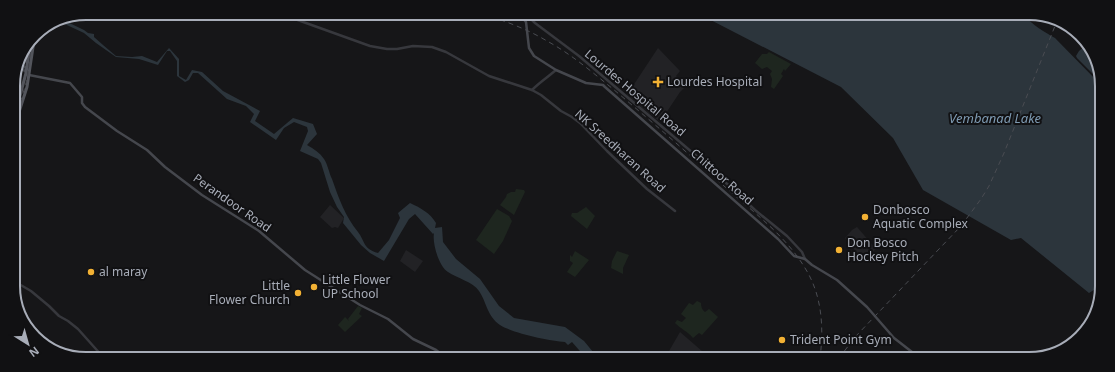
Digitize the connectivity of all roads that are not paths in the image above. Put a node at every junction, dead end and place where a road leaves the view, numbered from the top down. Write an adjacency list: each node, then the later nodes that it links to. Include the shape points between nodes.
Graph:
1 (298, 20): 11 (street, NK Sreedharan Road, via 370,46 387,49 432,47 489,76)
2 (524, 20): 9 (main road, Chittoor Road, via 531,53)
3 (533, 20): 14 (street, Lourdes Hospital Road, via 707,165 787,236)
4 (32, 49): 10 (main road)
5 (29, 53): 6 (main road)
6 (29, 57): 7 (main road); 10 (main road)
7 (26, 60)
8 (23, 66): 10 (main road)
9 (556, 70): 11 (street); 14 (main road, Chittoor Road, via 586,83 606,87 794,256)
10 (28, 72): 12 (main road); 17 (main road, Perandoor Road, via 70,83 82,97 83,105 89,110 147,150 165,167 202,194 259,231 305,270 360,305 388,319 413,339)
11 (532, 90): 13 (street, NK Sreedharan Road, via 580,123 641,183)
12 (20, 105)
13 (675, 211)
14 (805, 259): 18 (main road, Chittoor Road, via 837,280 867,307 894,338)
15 (20, 285): 16 (street, via 78,329)
16 (99, 352)
17 (439, 352)
18 (911, 352)

